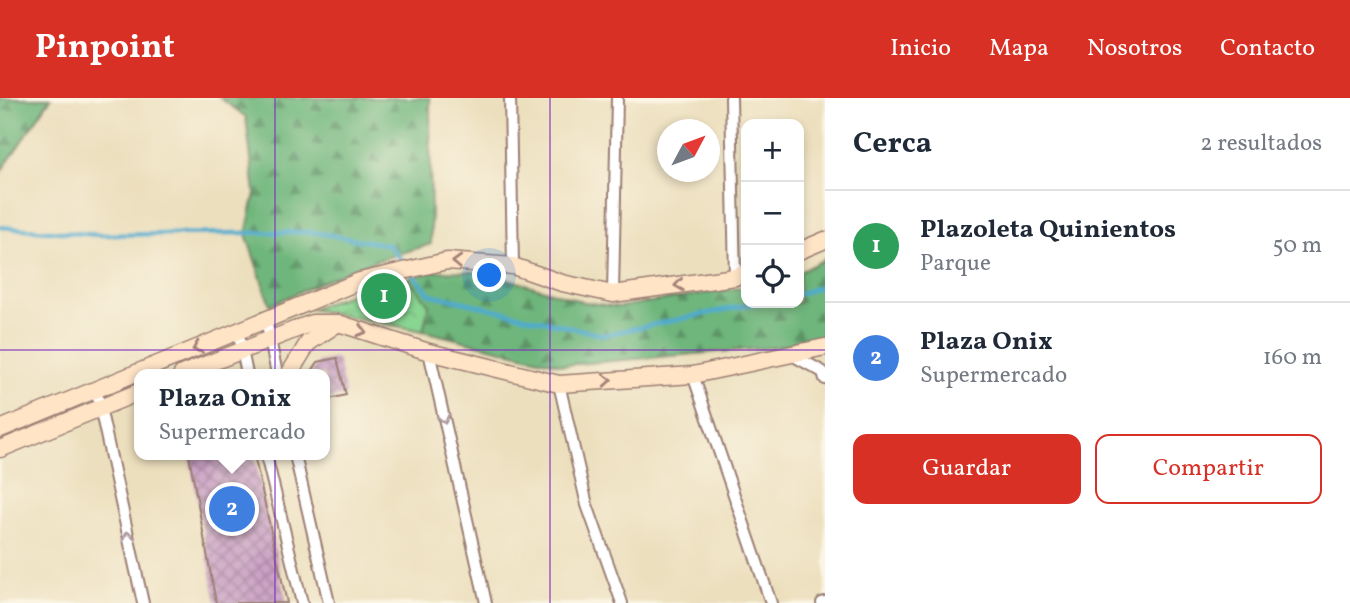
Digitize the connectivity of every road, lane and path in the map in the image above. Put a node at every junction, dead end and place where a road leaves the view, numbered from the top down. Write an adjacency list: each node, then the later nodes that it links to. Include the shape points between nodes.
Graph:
1 (510, 98): 6 (street)
2 (617, 98): 8 (street)
3 (731, 98): 7 (street)
4 (825, 240): 5 (street)
5 (804, 249)
6 (513, 266): 8 (street); 9 (street, one-way to 9, via 447,261 360,281)
7 (741, 274): 8 (street, one-way to 8)
8 (613, 295)
9 (266, 320): 11 (street); 12 (street)
10 (338, 323): 12 (street, via 312,323); 15 (street, one-way to 15); 21 (street, via 308,343)
11 (238, 331): 14 (street); 17 (street, one-way to 17)
12 (270, 338): 14 (street); 20 (street)
13 (825, 347): 16 (street)
14 (241, 349): 18 (street); 19 (street)
15 (429, 352): 25 (street); 36 (street, one-way to 36)
16 (794, 356): 23 (street); 24 (street, via 822,372)
17 (145, 369)
18 (199, 369)
19 (246, 369)
20 (276, 369)
21 (292, 369)
22 (134, 373): 26 (street, one-way to 26)
23 (693, 374): 25 (street, one-way to 23); 38 (street)
24 (825, 379)
25 (559, 384): 37 (street, via 587,505)
26 (96, 389): 28 (street); 29 (street)
27 (134, 394): 28 (street)
28 (100, 409): 30 (street); 33 (street, one-way to 28)
29 (0, 429)
30 (0, 449)
31 (267, 460): 34 (street)
32 (296, 460): 35 (street)
33 (143, 603)
34 (302, 603)
35 (329, 603)
36 (486, 603)
37 (622, 603)
38 (771, 603)

